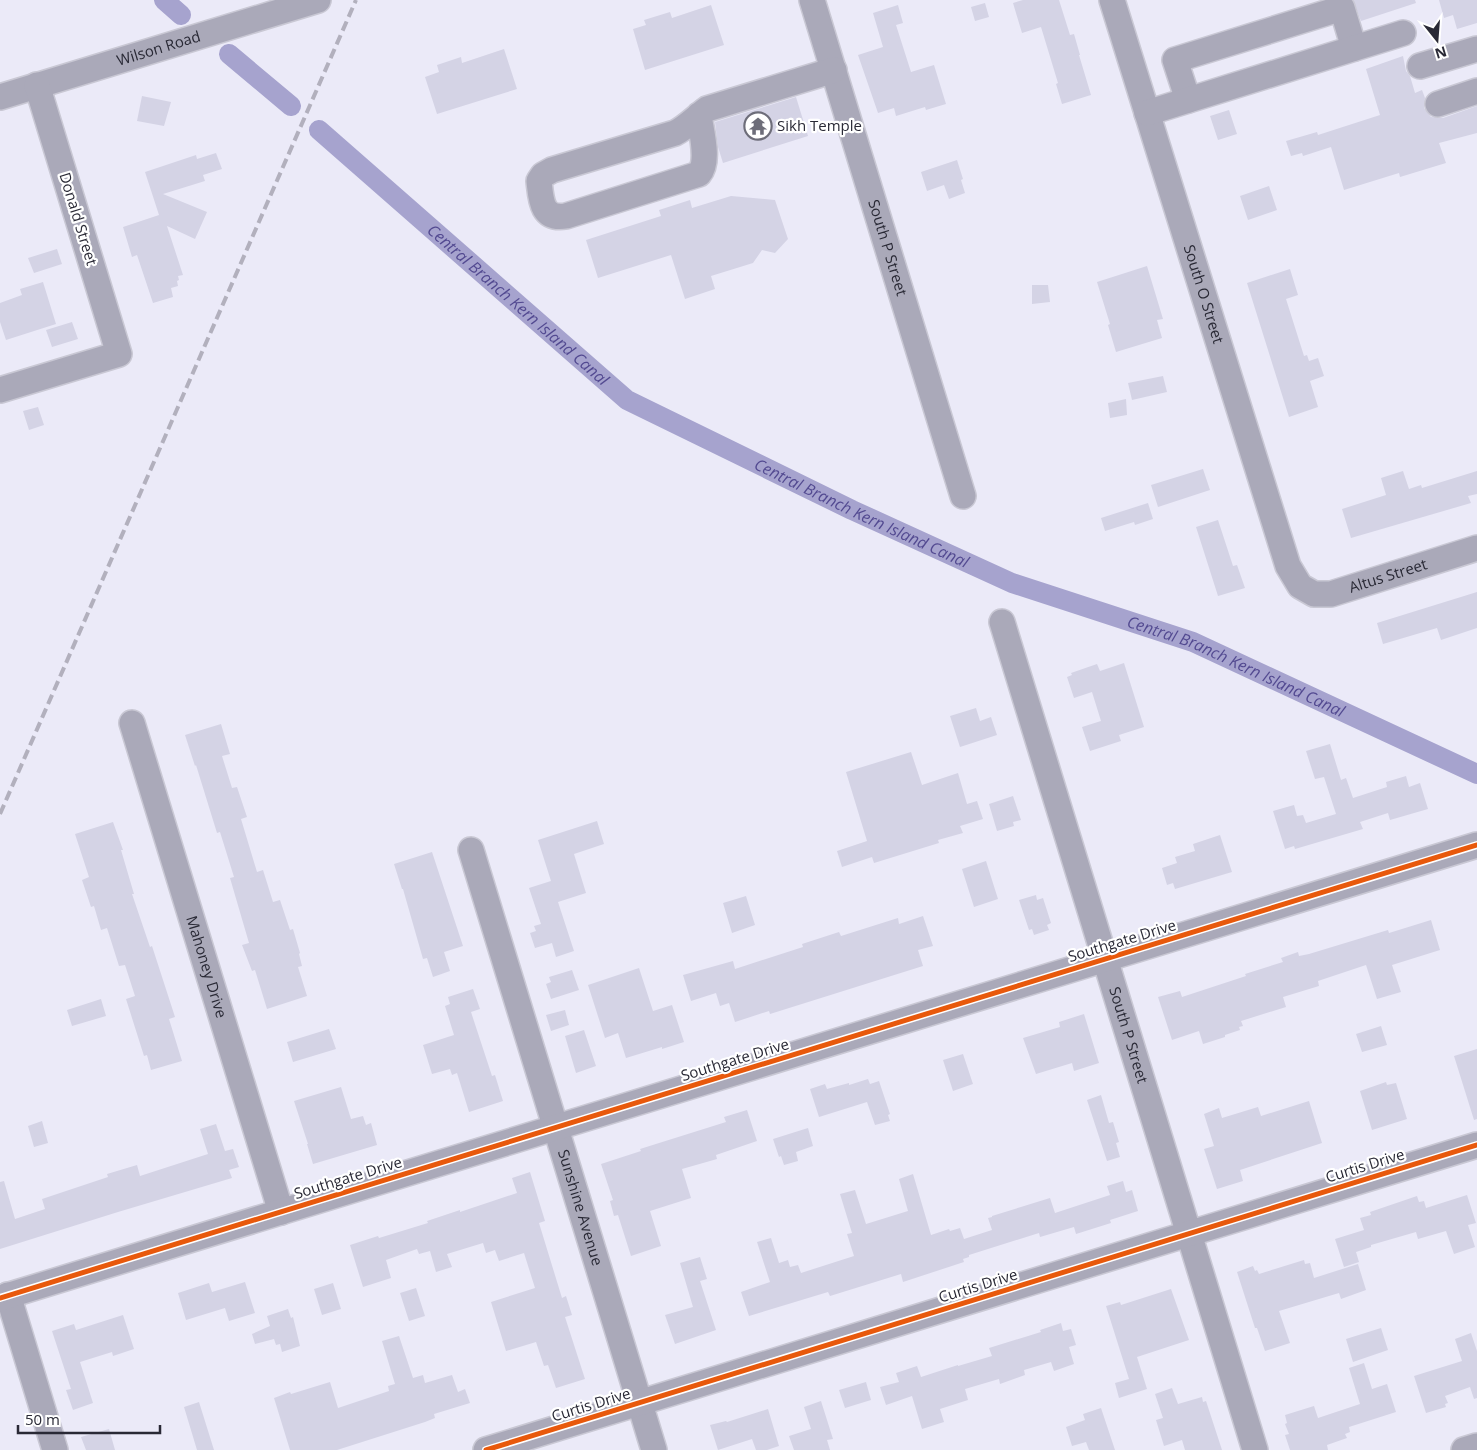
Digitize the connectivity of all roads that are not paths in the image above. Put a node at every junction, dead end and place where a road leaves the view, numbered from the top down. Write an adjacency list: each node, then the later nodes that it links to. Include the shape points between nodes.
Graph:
1 (318, 0): 9 (street, Wilson Road)
2 (812, 0): 8 (street, South P Street)
3 (1112, 0): 14 (street, South O Street)
4 (1402, 32): 5 (street)
5 (1354, 48): 12 (street); 12 (street, via 1342,8 1175,60)
6 (1477, 49): 7 (street)
7 (1420, 66)
8 (834, 70): 15 (street, via 722,104); 17 (street, South P Street)
9 (38, 85): 11 (street, Wilson Road); 16 (street, Donald Street, via 119,354)
10 (1477, 91): 13 (street)
11 (0, 97)
12 (1188, 100): 14 (street)
13 (1438, 104)
14 (1147, 113): 19 (street, South O Street, via 1288,566)
15 (699, 115): 15 (street, via 675,133 543,175 539,181 545,209 555,216 566,216 699,174 704,166)
16 (0, 390)
17 (963, 496)
18 (1477, 548): 19 (street, Altus Street, via 1331,594 1314,594)
19 (1300, 586)
20 (1002, 622): 24 (street, South P Street)
21 (132, 723): 27 (street, Mahoney Drive)
22 (1477, 845): 24 (street, Southgate Drive)
23 (471, 850): 25 (street, Sunshine Avenue)
24 (1105, 959): 25 (street, Southgate Drive); 28 (street, South P Street)
25 (555, 1128): 27 (street, Southgate Drive); 30 (street, Sunshine Avenue)
26 (1477, 1145): 28 (street, Curtis Drive)
27 (281, 1212): 29 (street, Southgate Drive)
28 (1189, 1234): 30 (street, Curtis Drive); 35 (street, South P Street)
29 (4, 1296): 32 (street)
30 (639, 1403): 33 (street, Curtis Drive); 34 (street, Sunshine Avenue)
31 (1477, 1446): 36 (street)
32 (55, 1450)
33 (486, 1450)
34 (654, 1450)
35 (1255, 1450)
36 (1464, 1450)

